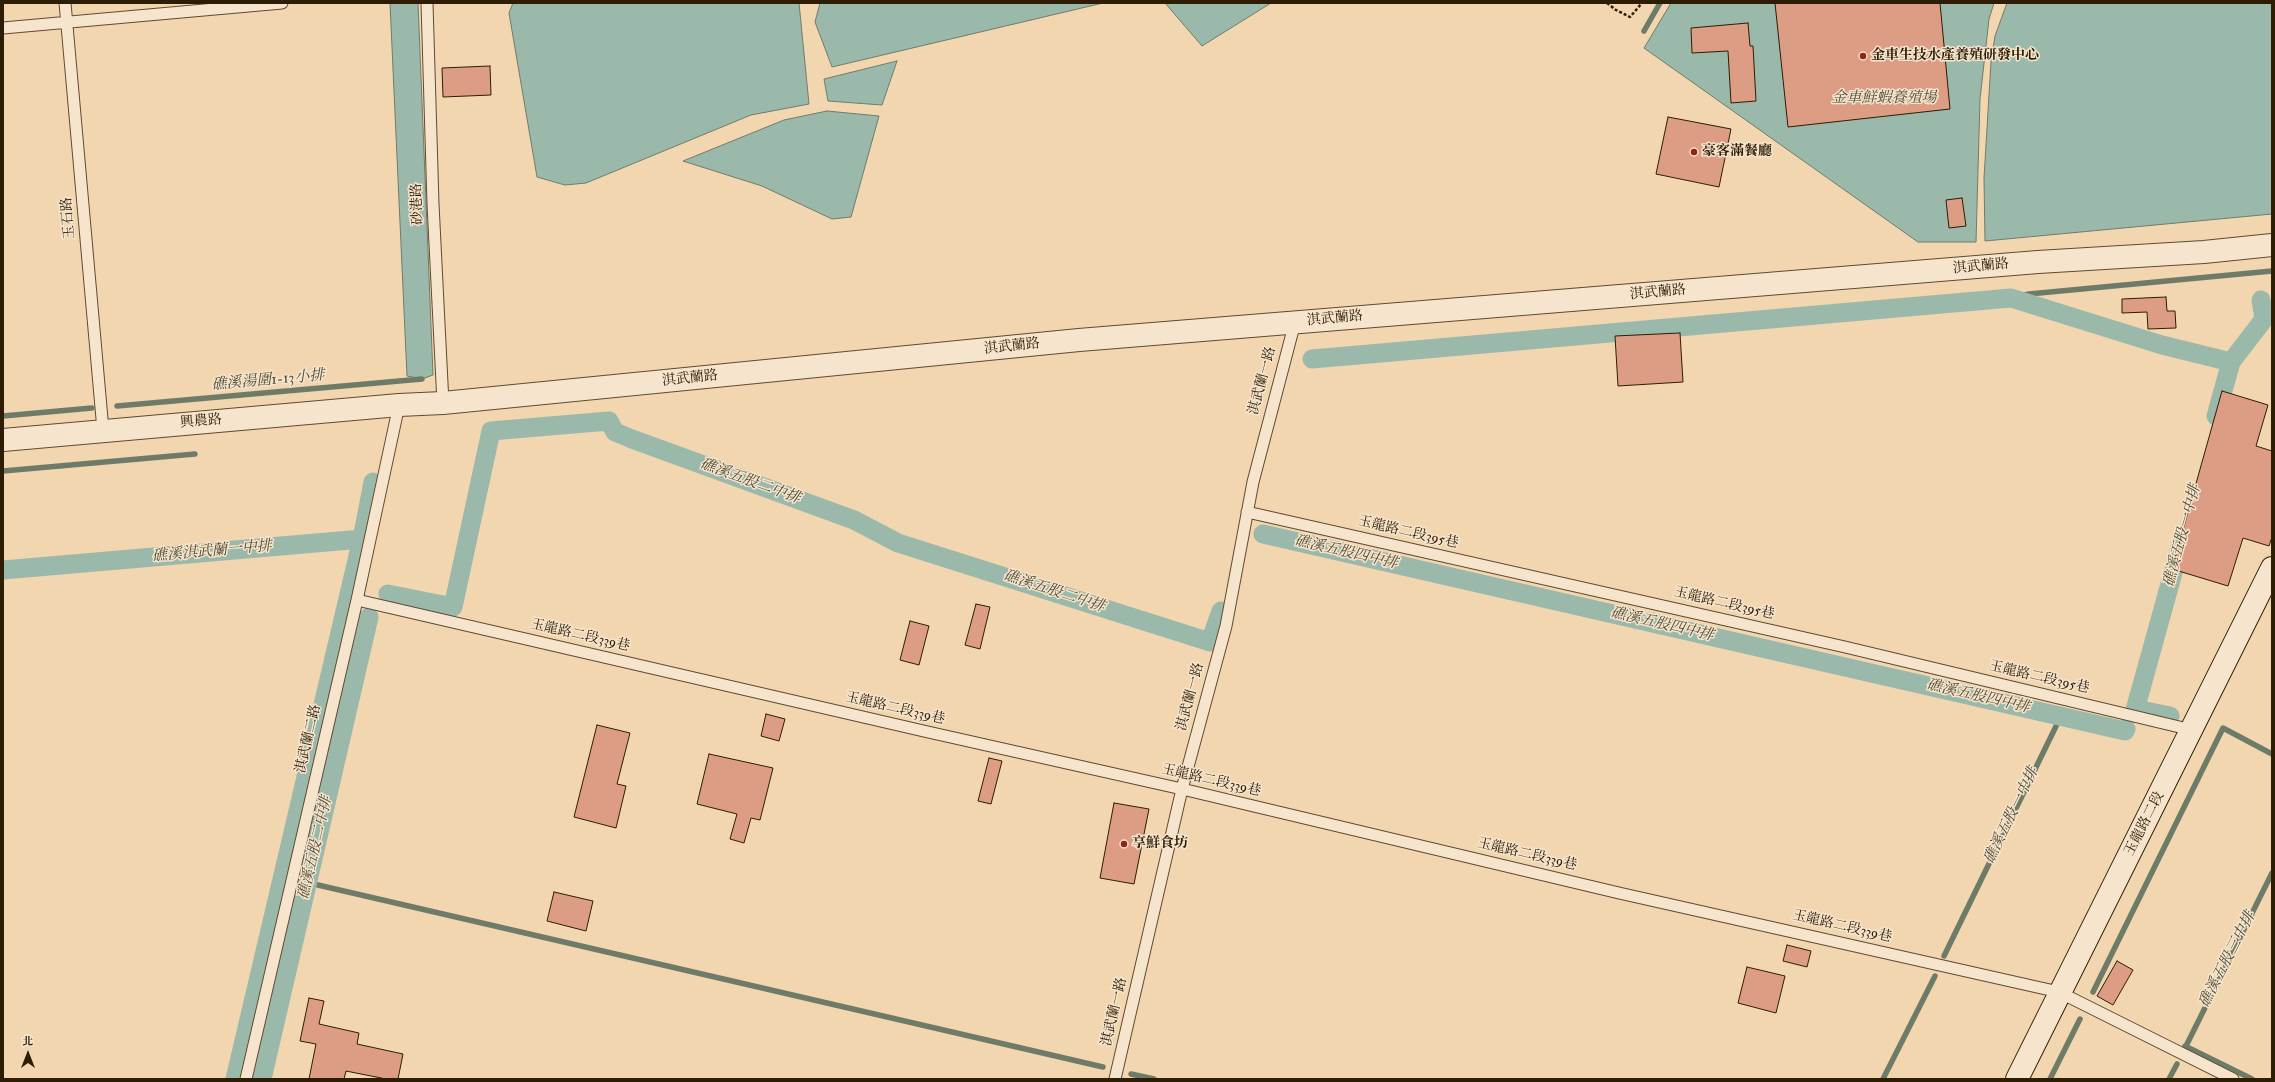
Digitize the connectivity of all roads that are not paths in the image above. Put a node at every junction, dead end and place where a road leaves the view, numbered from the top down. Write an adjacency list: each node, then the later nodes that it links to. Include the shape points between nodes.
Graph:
1 (65, 3): 4 (lane, 玉石路)
2 (282, 3): 4 (lane)
3 (427, 3): 8 (lane, 砂港路, via 433,204)
4 (67, 23): 5 (lane); 10 (lane, 玉石路)
5 (3, 28)
6 (2272, 245): 7 (street, 淇武蘭路)
7 (1295, 322): 8 (street, 淇武蘭路, via 1079,340); 12 (lane, 淇武蘭一路)
8 (443, 403): 9 (street, 淇武蘭路)
9 (399, 405): 10 (street, 興農路); 14 (lane, 淇武蘭二路)
10 (103, 430): 11 (street, 興農路)
11 (3, 440)
12 (1247, 512): 15 (lane, 玉龍路二段395巷, via 1845,647); 16 (lane, 淇武蘭一路, via 1226,626)
13 (2272, 568): 15 (street, 玉龍路二段)
14 (357, 600): 16 (lane, 玉龍路二段339巷); 18 (lane, 淇武蘭二路)
15 (2192, 730): 17 (street, 玉龍路二段)
16 (1182, 789): 17 (lane, 玉龍路二段339巷); 19 (lane, 淇武蘭一路)
17 (2059, 992): 20 (street, 玉龍路二段); 21 (lane, 玉龍路二段339巷)
18 (246, 1079)
19 (1115, 1079)
20 (2017, 1079)
21 (2233, 1079)

